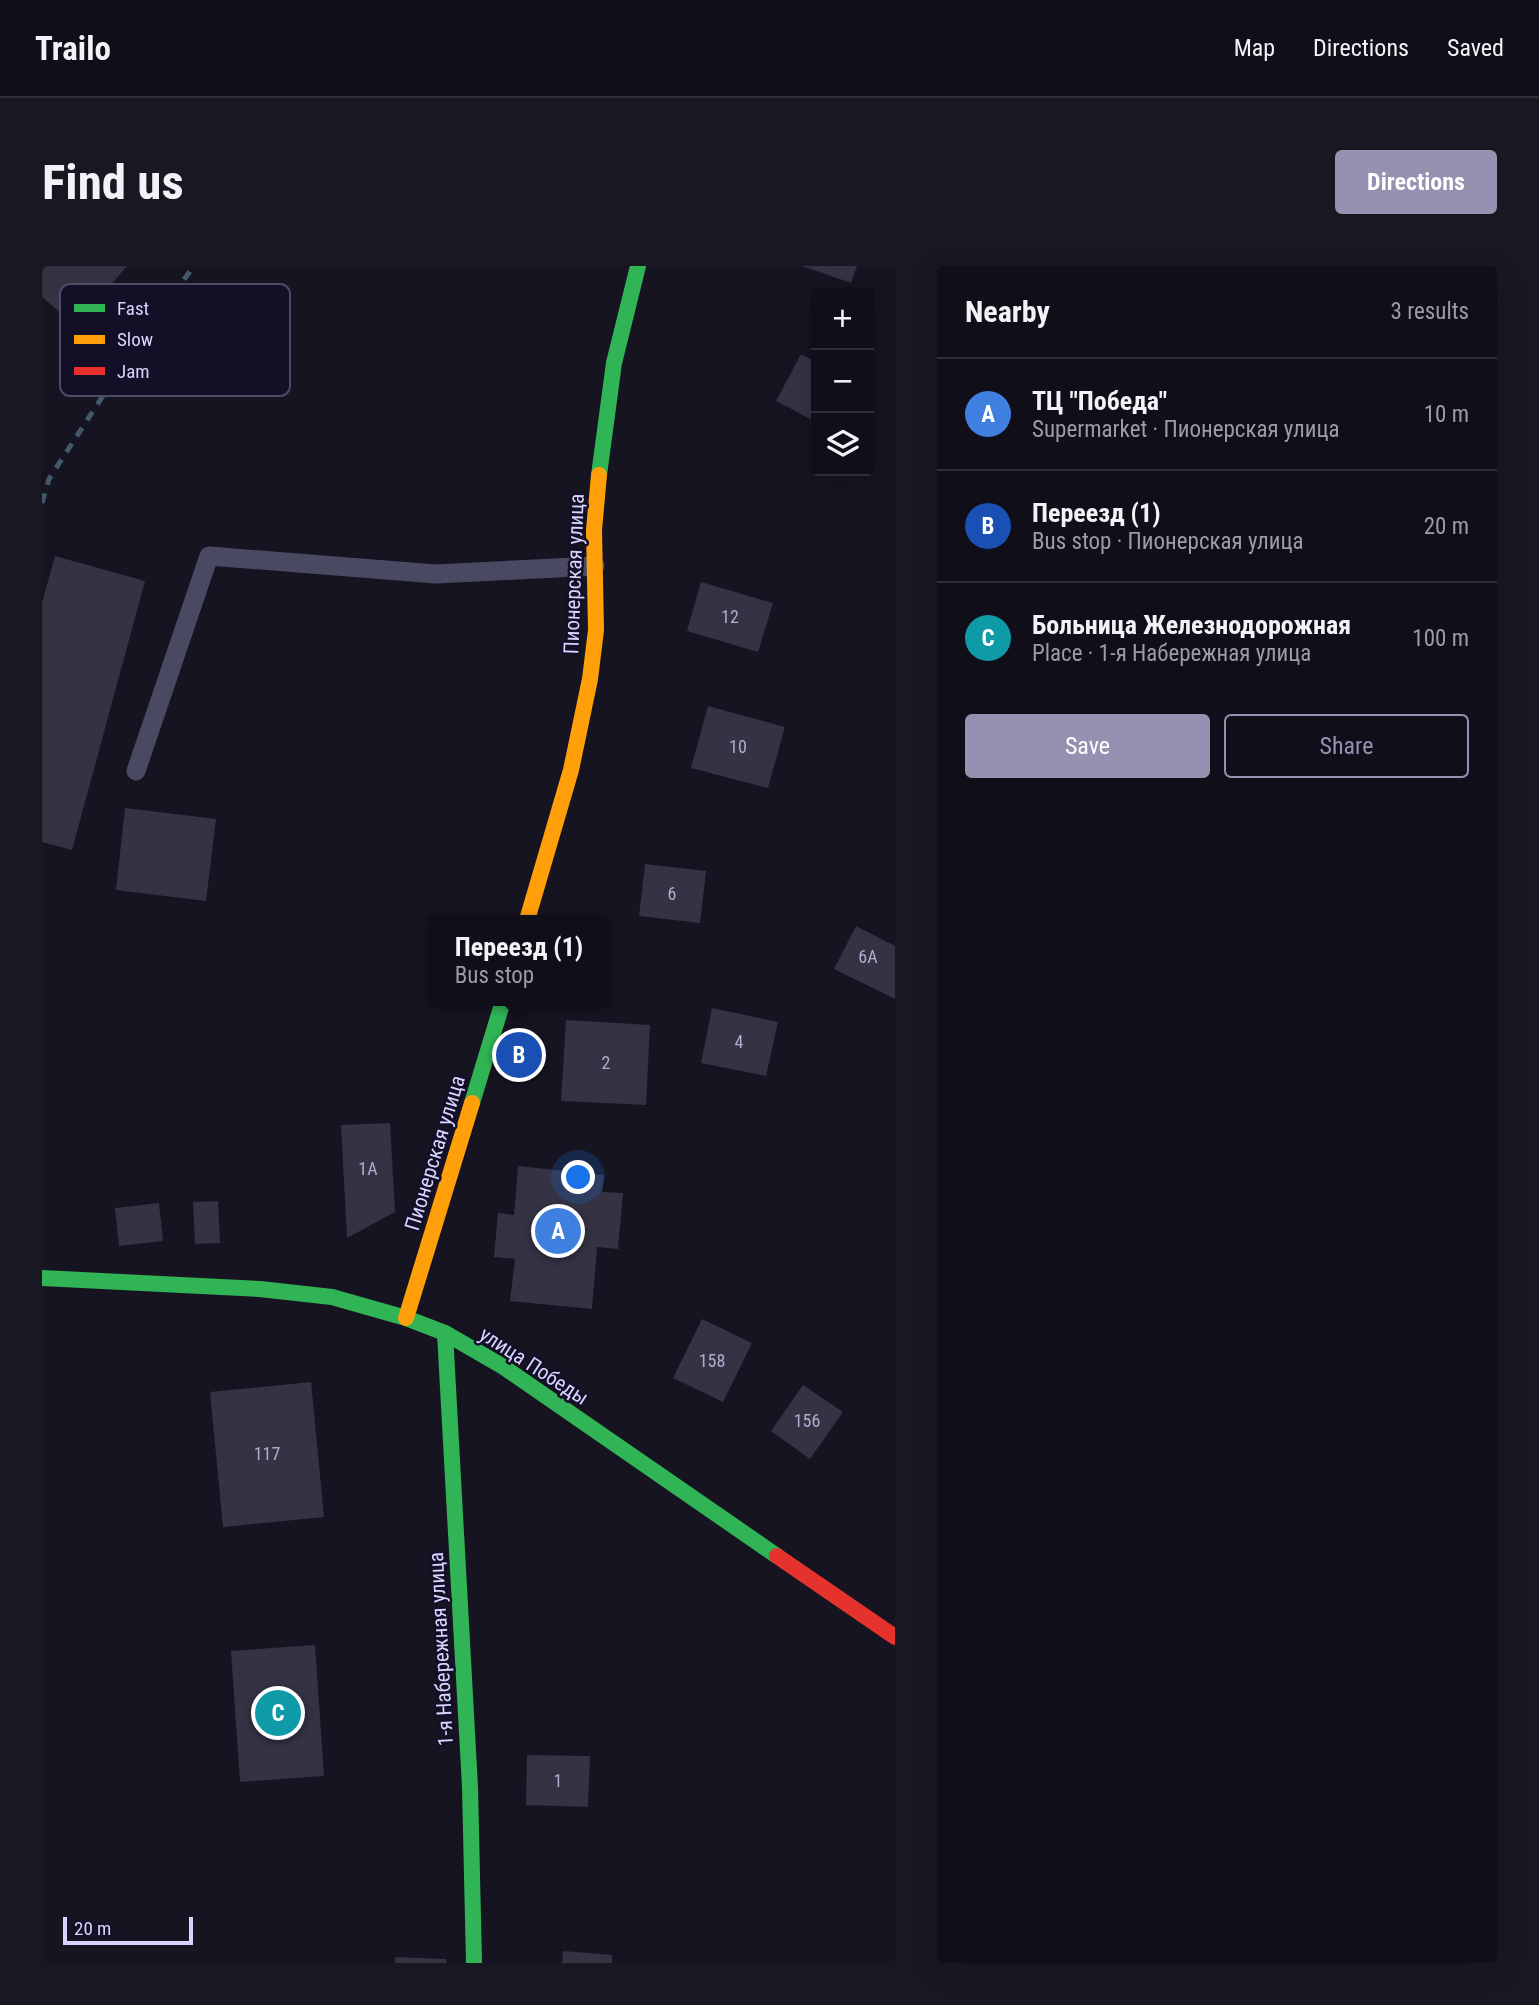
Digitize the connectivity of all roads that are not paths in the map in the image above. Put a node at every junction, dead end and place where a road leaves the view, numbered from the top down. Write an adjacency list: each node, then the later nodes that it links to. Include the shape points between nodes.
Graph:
1 (638, 266): 2 (street, Пионерская улица, via 614,363 601,447)
2 (595, 566): 3 (lane, via 436,574 209,556); 4 (street, Пионерская улица, via 596,630 590,679 571,770)
3 (136, 771)
4 (528, 915)
5 (501, 1006): 7 (street, Пионерская улица)
6 (42, 1278): 7 (street, улица Победы, via 260,1289 332,1297)
7 (406, 1318): 8 (street, улица Победы)
8 (445, 1333): 9 (street, улица Победы, via 502,1366); 10 (street, 1-я Набережная улица, via 470,1787)
9 (895, 1637)
10 (474, 1963)

